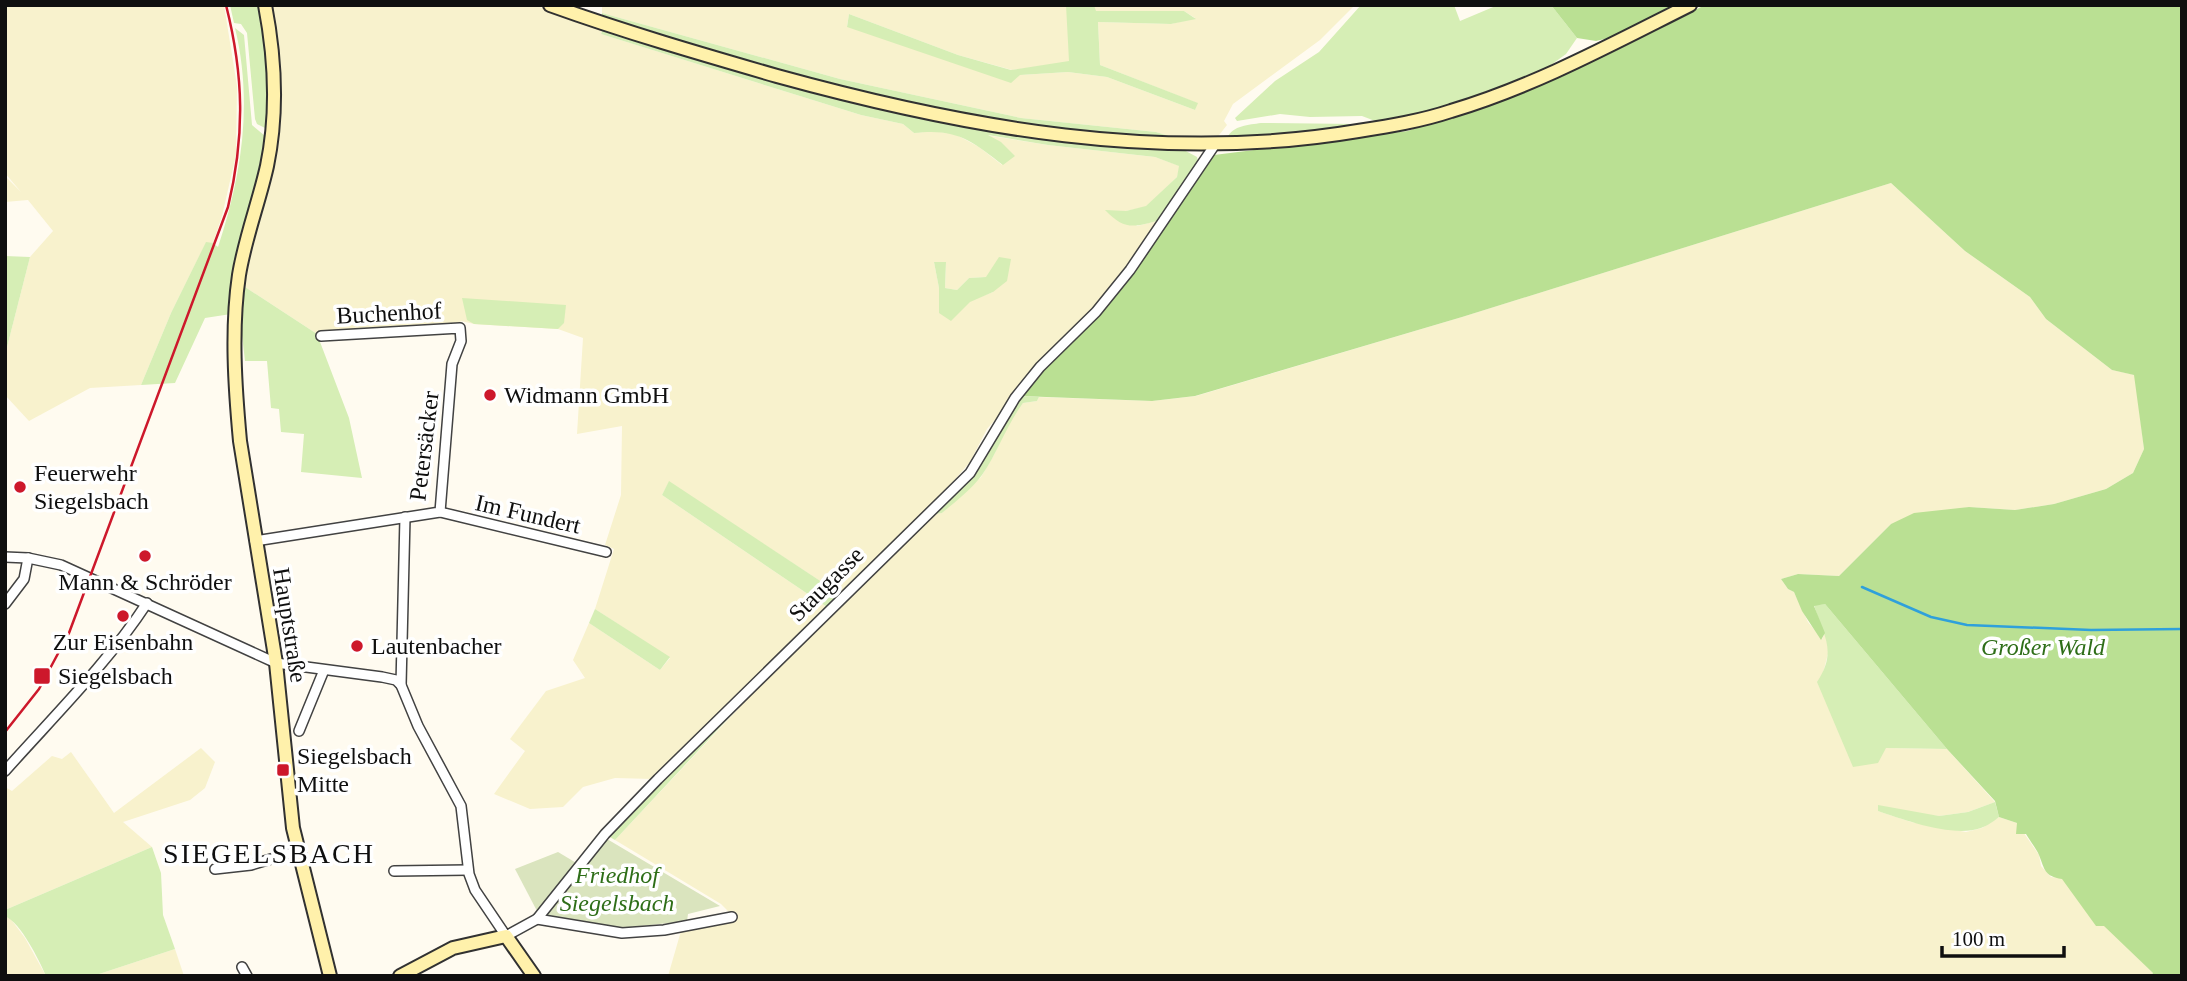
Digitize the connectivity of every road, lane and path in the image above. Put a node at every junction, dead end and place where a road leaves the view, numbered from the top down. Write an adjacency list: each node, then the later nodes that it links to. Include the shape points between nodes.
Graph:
1 (264, 5): 9 (street, Hauptstraße, via 273,75 272,132 236,307 237,415)
2 (550, 5): 4 (street, via 676,48 884,104 1086,139)
3 (1690, 5): 4 (street, via 1547,75 1453,111 1323,137)
4 (1214, 146): 25 (street, Staugasse, via 1130,270 1015,398 970,473 649,788 605,834)
5 (460, 328): 6 (street, Buchenhof); 7 (street, Petersäcker, via 461,341 452,364)
6 (321, 336)
7 (440, 512): 8 (street, Petersäcker); 10 (street, Im Fundert)
8 (405, 517): 9 (street, Petersäcker); 17 (street)
9 (255, 541): 15 (street, Hauptstraße)
10 (606, 552)
11 (5, 557): 12 (street)
12 (29, 558): 13 (street, via 61,565); 14 (street, via 24,579)
13 (147, 603): 15 (street); 19 (street, via 85,682)
14 (5, 604)
15 (276, 663): 16 (street); 20 (street, Hauptstraße)
16 (324, 670): 17 (street, via 396,680); 18 (street)
17 (401, 685): 22 (street, via 461,806)
18 (299, 731)
19 (5, 771)
20 (298, 851): 21 (street); 29 (street, Hauptstraße)
21 (215, 869)
22 (468, 870): 23 (street); 26 (street, via 475,890)
23 (394, 871)
24 (732, 917): 25 (street, via 622,933)
25 (537, 919): 26 (street, Staugasse)
26 (506, 936): 30 (street, Staugasse, via 453,948); 31 (street)
27 (242, 967): 28 (street)
28 (247, 976)
29 (330, 976)
30 (400, 976)
31 (534, 976)

